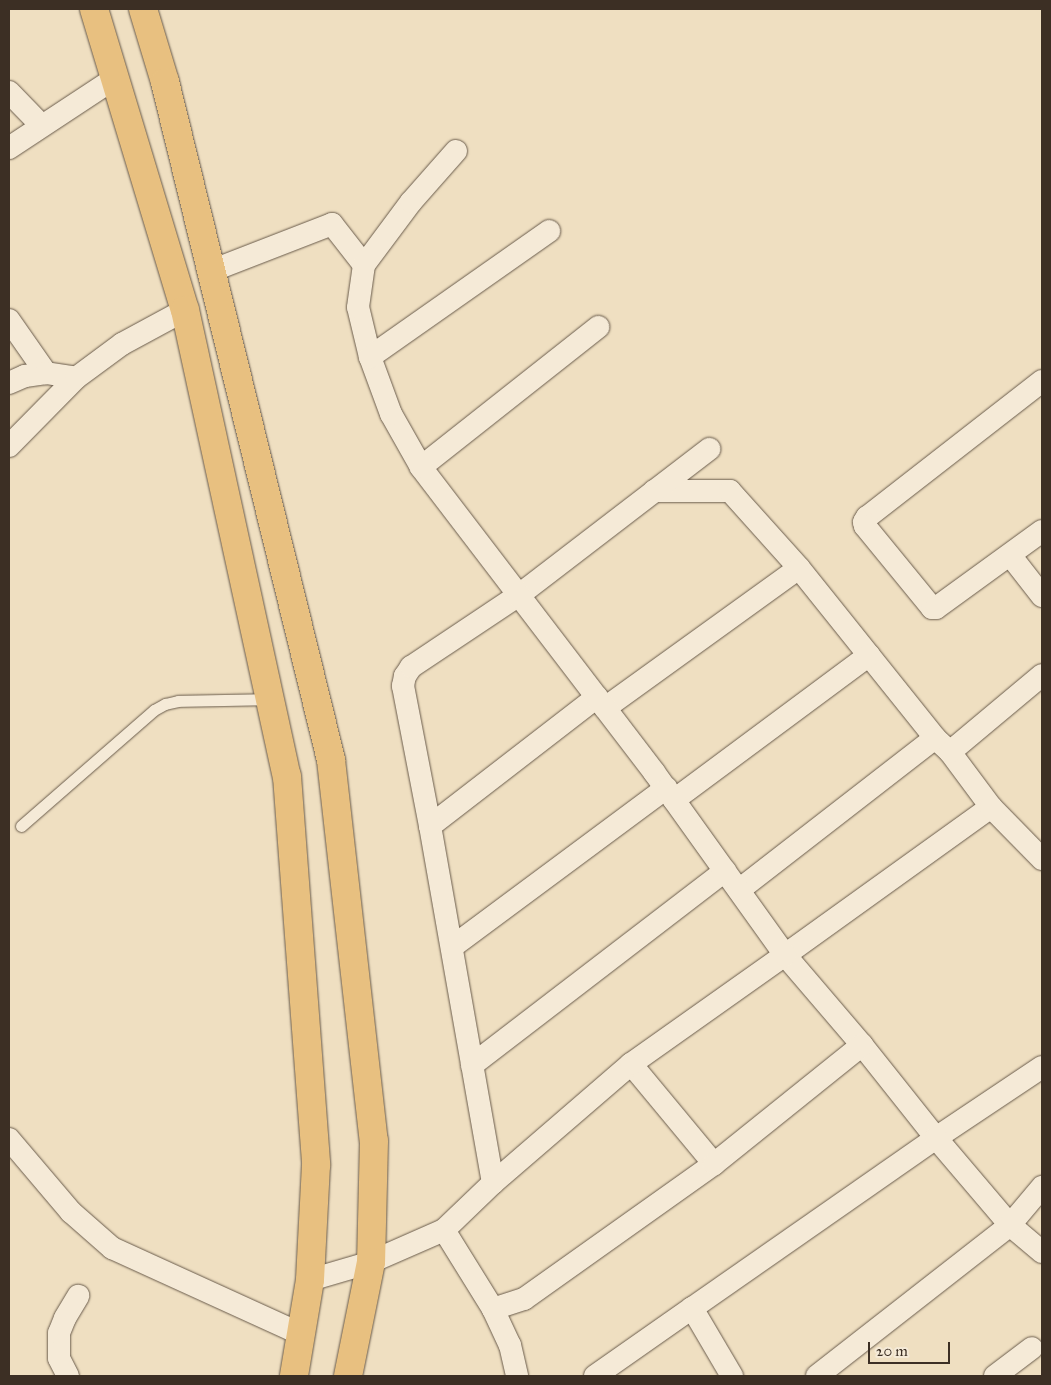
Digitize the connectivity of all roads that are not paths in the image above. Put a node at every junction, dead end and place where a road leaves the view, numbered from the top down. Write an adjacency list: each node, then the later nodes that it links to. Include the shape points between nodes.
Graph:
1 (94, 9): 3 (main road)
2 (143, 9): 10 (main road, via 165,82)
3 (115, 78): 5 (street); 11 (main road)
4 (9, 92): 5 (street)
5 (42, 126): 6 (street)
6 (9, 148)
7 (456, 152): 9 (street, via 411,202)
8 (549, 231): 14 (street)
9 (364, 265): 10 (street, via 332,224); 14 (street, via 358,307)
10 (211, 271): 54 (main road, via 331,760 374,1141)
11 (185, 310): 16 (street, via 122,344); 30 (main road)
12 (9, 320): 15 (street)
13 (598, 327): 21 (street)
14 (370, 358): 21 (street, via 391,414)
15 (46, 373): 16 (street); 18 (street, via 25,376)
16 (76, 378): 19 (street)
17 (1042, 381): 24 (street, via 864,522 932,608 940,607)
18 (9, 383)
19 (9, 446)
20 (709, 448): 22 (street)
21 (421, 467): 26 (street)
22 (654, 491): 25 (street, via 730,491); 26 (street)
23 (1042, 531): 24 (street)
24 (1010, 555): 27 (street)
25 (799, 568): 28 (street); 31 (street)
26 (519, 595): 31 (street); 36 (street, via 411,667 405,676 403,686)
27 (1042, 596)
28 (869, 656): 32 (street); 33 (street)
29 (1042, 675): 32 (street)
30 (270, 699): 35 (lane, via 165,704); 55 (main road, via 287,776 316,1165)
31 (601, 702): 33 (street); 36 (street)
32 (943, 745): 34 (street); 39 (street)
33 (670, 794): 38 (street); 40 (street)
34 (991, 807): 37 (street); 41 (street)
35 (20, 826)
36 (430, 826): 40 (street)
37 (1042, 859)
38 (725, 871): 39 (street); 44 (street)
39 (739, 890): 41 (street)
40 (452, 948): 44 (street)
41 (785, 955): 42 (street); 43 (street)
42 (862, 1046): 46 (street); 48 (street)
43 (631, 1064): 48 (street); 49 (street)
44 (472, 1065): 49 (street)
45 (1042, 1067): 46 (street)
46 (936, 1138): 51 (street); 57 (street)
47 (9, 1139): 59 (street, via 71,1212 112,1248)
48 (714, 1164): 58 (street, via 524,1298)
49 (493, 1183): 52 (street)
50 (1042, 1188): 51 (street)
51 (1010, 1225): 53 (street); 67 (street)
52 (444, 1230): 54 (street); 58 (street)
53 (1042, 1252)
54 (371, 1262): 55 (street); 63 (main road)
55 (310, 1280): 59 (main road)
56 (78, 1296): 61 (street, via 59,1333 58,1358)
57 (692, 1308): 65 (street); 66 (street)
58 (493, 1309): 64 (street, via 510,1345)
59 (301, 1334): 62 (main road)
60 (1032, 1348): 68 (street)
61 (68, 1376)
62 (294, 1376)
63 (348, 1376)
64 (517, 1376)
65 (595, 1376)
66 (732, 1376)
67 (817, 1376)
68 (995, 1376)

